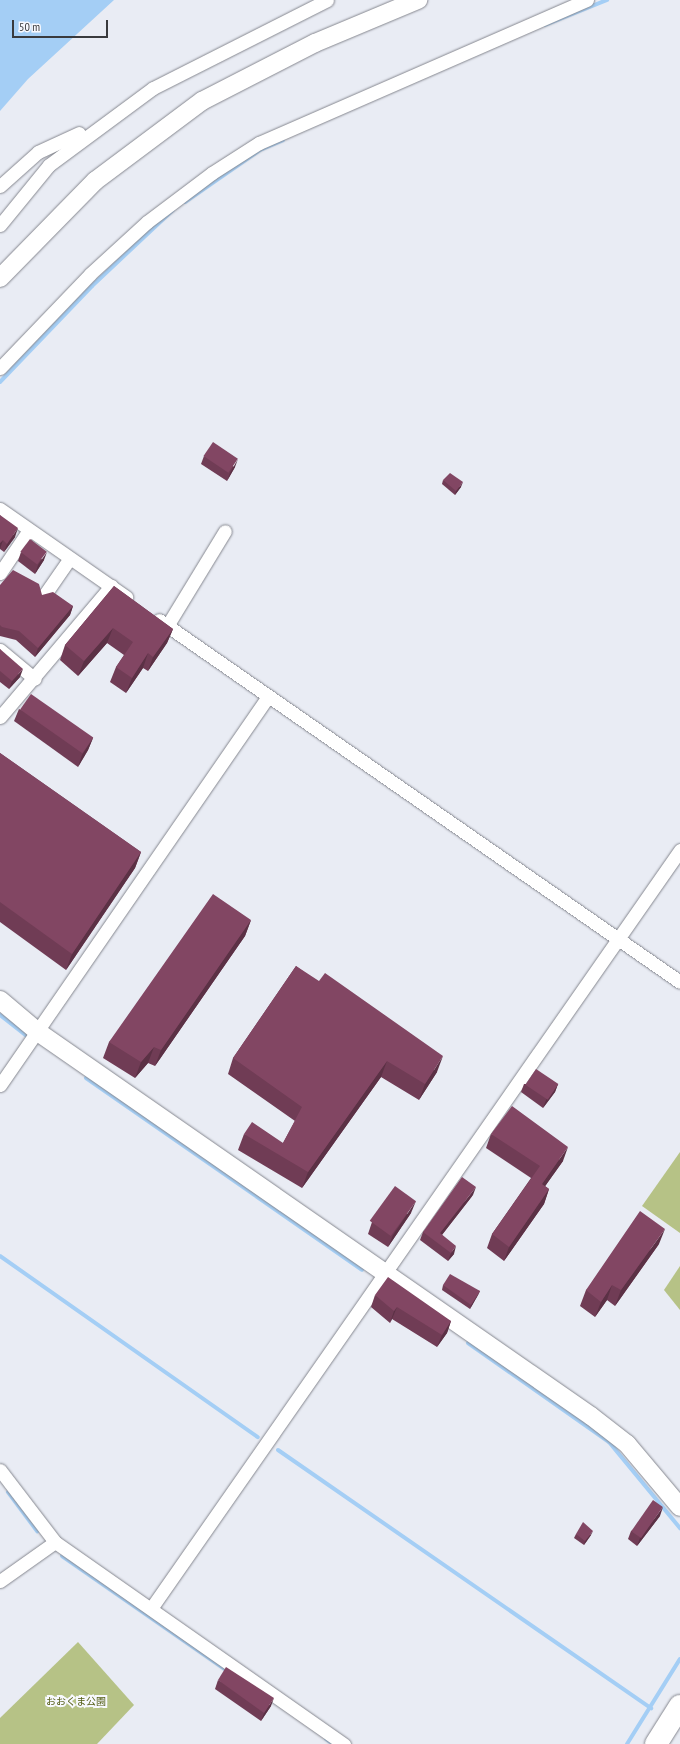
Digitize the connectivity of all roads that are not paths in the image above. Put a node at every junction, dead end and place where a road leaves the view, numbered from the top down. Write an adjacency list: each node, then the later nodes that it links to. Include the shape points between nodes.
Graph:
1 (327, 0): 4 (street, via 204,59)
2 (418, 0): 7 (street, via 315,43 202,101 95,181)
3 (587, 0): 8 (street, via 259,143 147,222 90,274)
4 (108, 119): 5 (street, via 38,152); 6 (street, via 49,165)
5 (0, 186)
6 (0, 225)
7 (0, 278)
8 (0, 368)
9 (0, 509): 10 (street)
10 (30, 530): 12 (street); 13 (street)
11 (225, 531): 18 (street)
12 (70, 558): 14 (street); 15 (street)
13 (0, 573)
14 (111, 586): 16 (street); 20 (street)
15 (43, 597)
16 (136, 604)
17 (148, 613): 18 (street)
18 (167, 626): 21 (street)
19 (0, 650): 20 (street)
20 (34, 679): 22 (street)
21 (268, 696): 24 (street); 27 (street)
22 (2, 711)
23 (680, 850): 24 (street)
24 (619, 939): 25 (street); 29 (street)
25 (680, 982)
26 (0, 1000): 27 (street)
27 (38, 1032): 28 (street); 29 (street)
28 (0, 1086)
29 (385, 1274): 31 (street, via 627,1444); 34 (street)
30 (0, 1470): 32 (street)
31 (680, 1507)
32 (55, 1542): 33 (street); 34 (street)
33 (0, 1581)
34 (152, 1607): 36 (street)
35 (680, 1706): 37 (highway)
36 (344, 1744)
37 (656, 1744)

